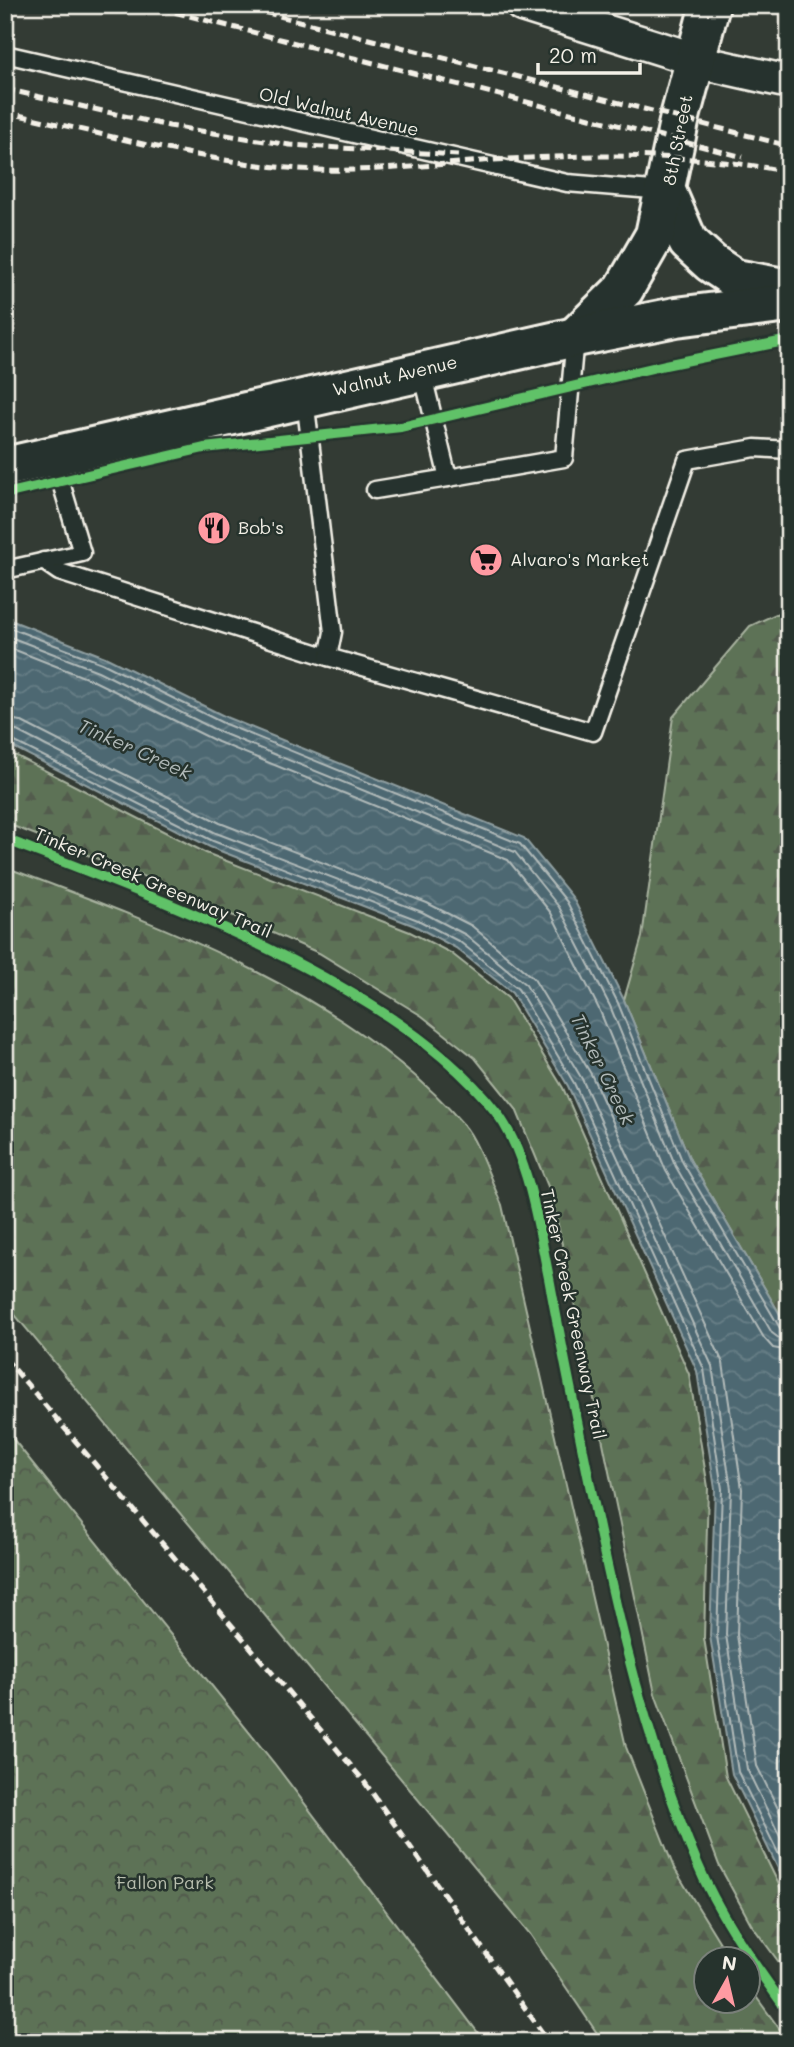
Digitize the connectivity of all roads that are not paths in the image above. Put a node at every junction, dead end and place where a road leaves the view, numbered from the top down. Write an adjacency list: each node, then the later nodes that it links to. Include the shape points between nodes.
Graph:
1 (523, 5): 4 (street)
2 (710, 5): 4 (street, 8th Street)
3 (5, 54): 6 (lane, Old Walnut Avenue, via 567,183)
4 (695, 60): 5 (street); 6 (street, 8th Street)
5 (789, 82)
6 (667, 191): 7 (street, 8th Street, via 688,242 711,263 735,279); 9 (street, via 655,235 638,268 624,289)
7 (789, 289)
8 (789, 303): 9 (street, Walnut Avenue, via 676,317)
9 (575, 337): 10 (street, Walnut Avenue); 15 (lane, via 564,458)
10 (422, 370): 11 (street, Walnut Avenue); 15 (lane)
11 (304, 397): 13 (street, Walnut Avenue); 19 (lane, via 333,632)
12 (789, 450): 19 (lane, via 755,448 687,460 593,732)
13 (53, 456): 14 (street, Walnut Avenue); 17 (lane, via 82,553)
14 (5, 467)
15 (448, 478): 16 (lane)
16 (375, 490)
17 (43, 561): 18 (lane); 19 (lane, via 59,572)
18 (5, 570)
19 (328, 657)

